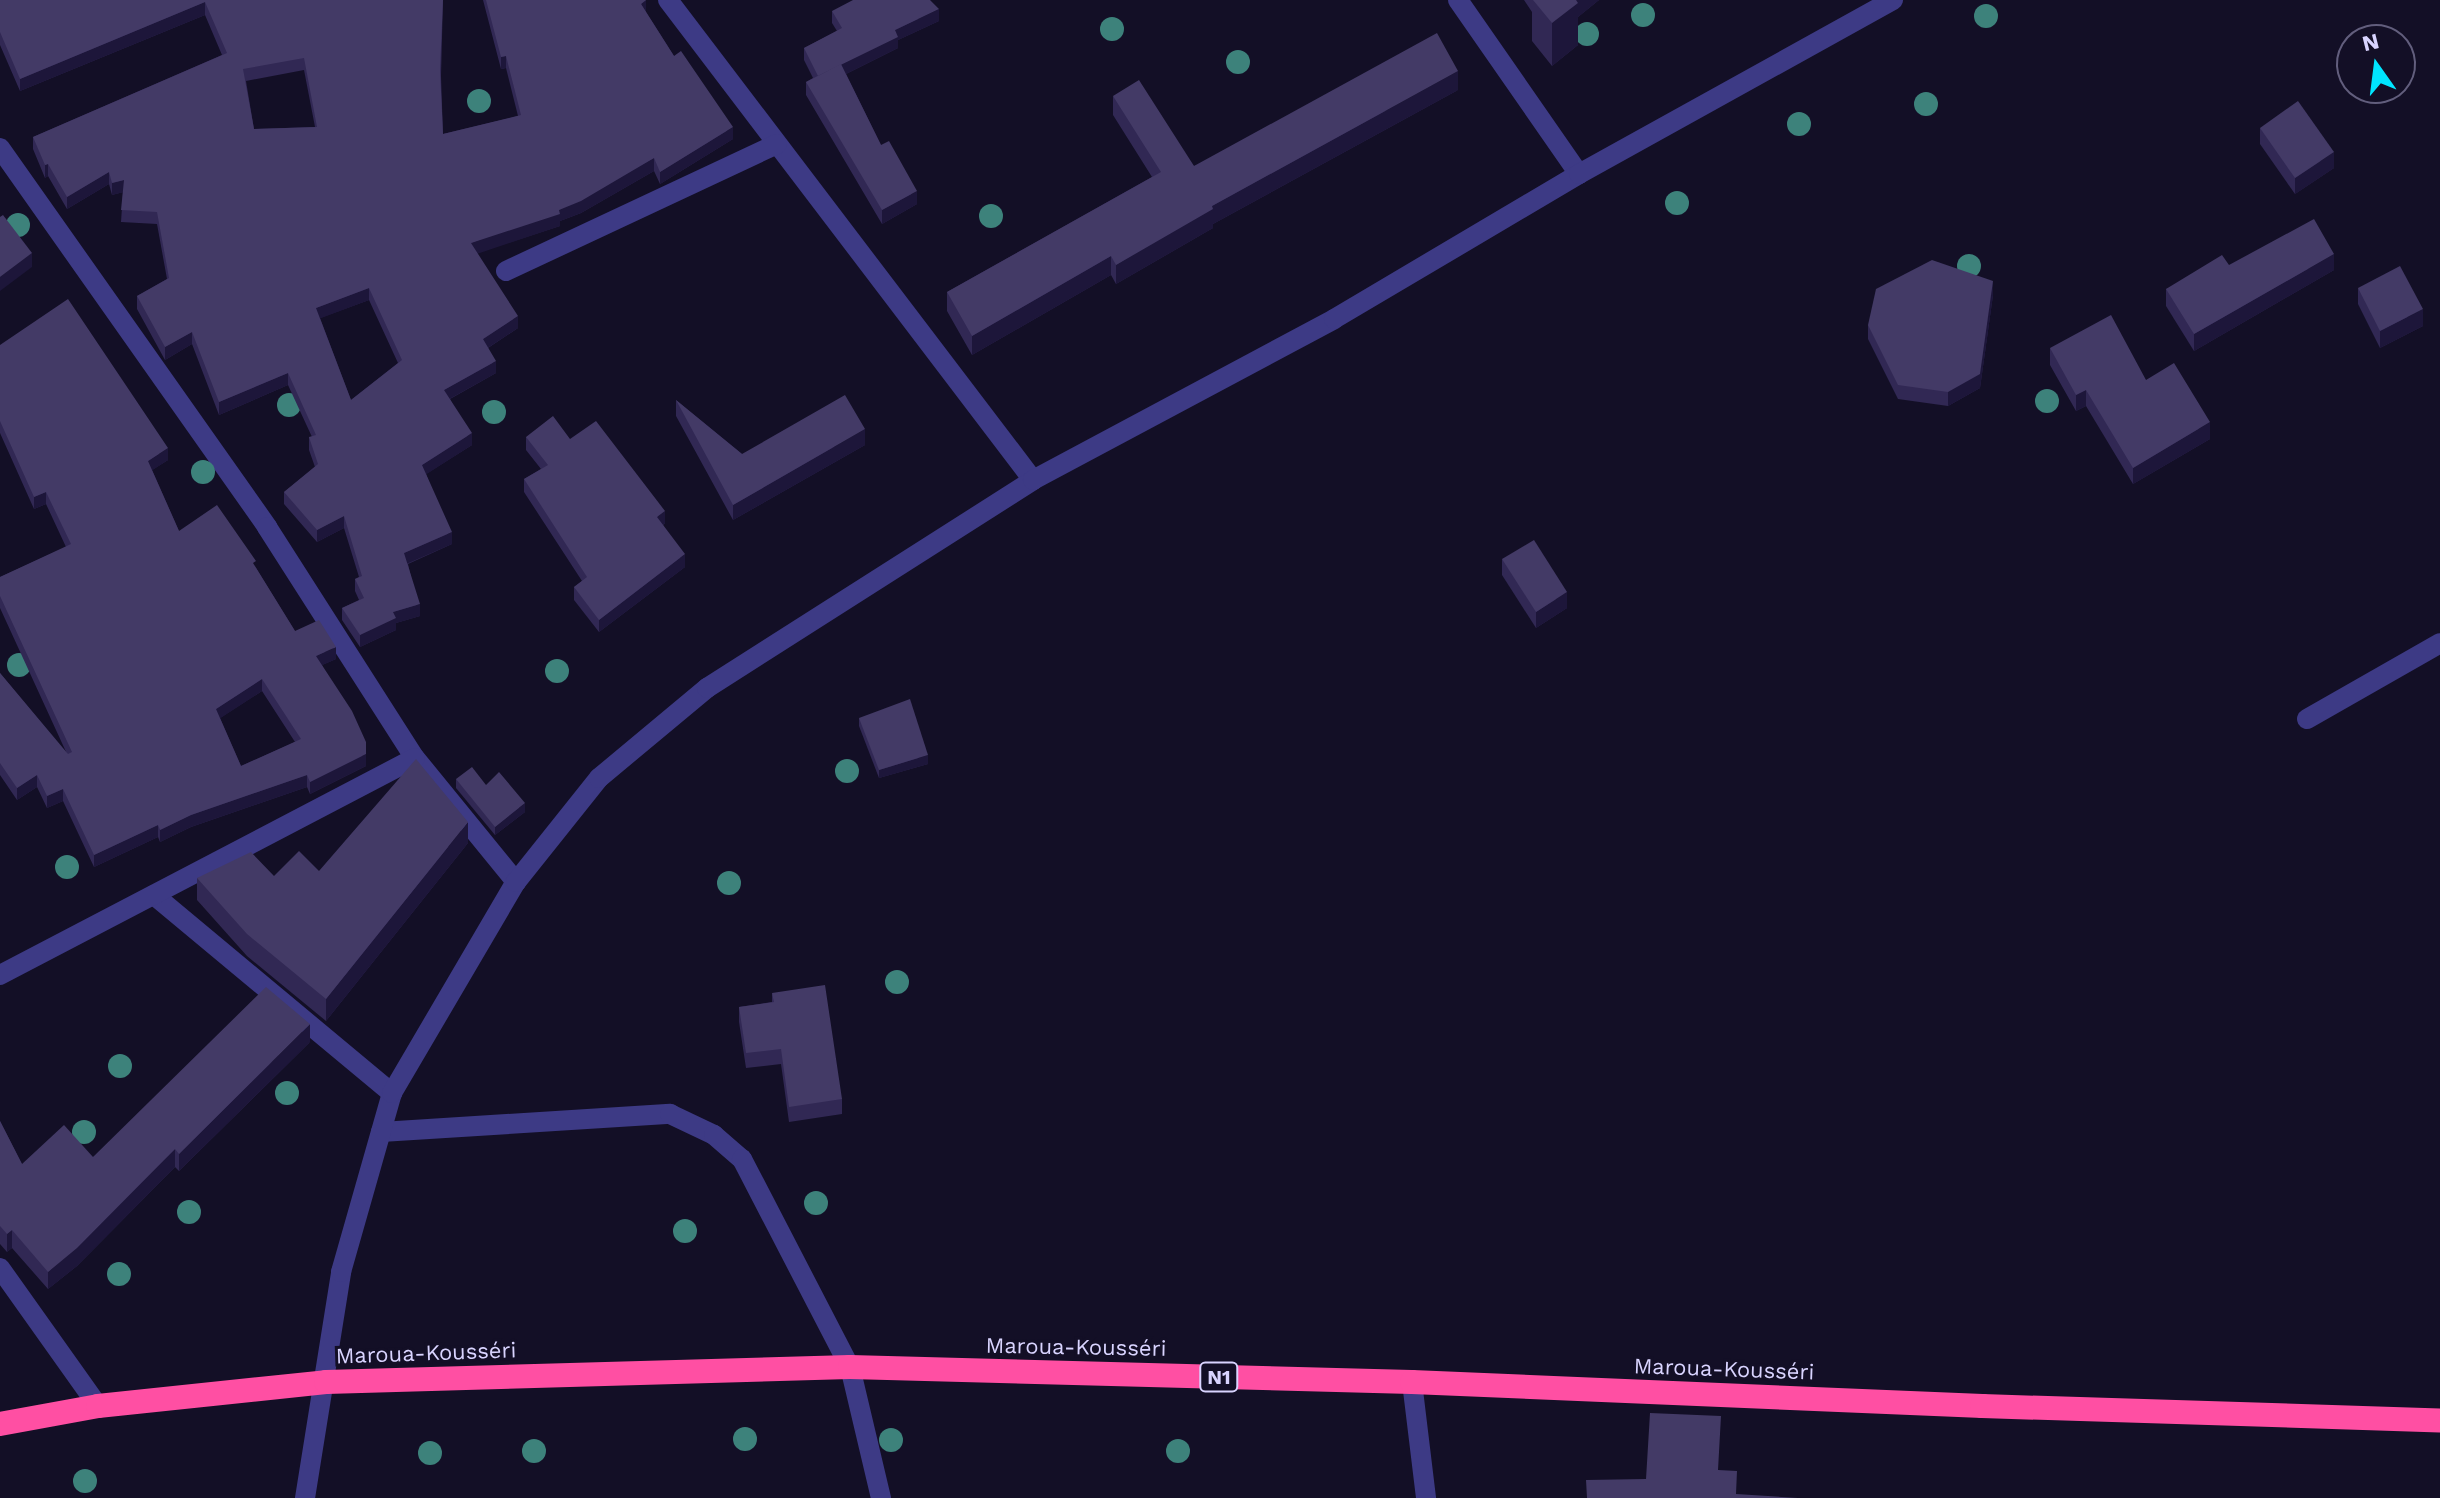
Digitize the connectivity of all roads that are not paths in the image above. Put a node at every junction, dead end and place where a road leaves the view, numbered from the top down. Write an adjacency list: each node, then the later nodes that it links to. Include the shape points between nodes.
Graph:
1 (668, 0): 4 (street)
2 (1458, 0): 6 (street)
3 (1893, 0): 6 (street)
4 (777, 144): 7 (street); 8 (street)
5 (0, 148): 11 (street, via 267,527)
6 (1579, 174): 8 (street, via 1334,319)
7 (506, 271)
8 (1033, 480): 12 (street, via 707,688 599,778)
9 (2440, 643): 10 (street)
10 (2307, 719)
11 (415, 758): 12 (street); 13 (street)
12 (516, 882): 15 (street)
13 (154, 895): 14 (street); 15 (street)
14 (0, 975)
15 (392, 1093): 16 (street)
16 (381, 1132): 18 (street, via 670,1114 714,1135 742,1159); 19 (street, via 341,1272)
17 (0, 1268): 21 (street)
18 (850, 1367): 19 (highway, Maroua-Kousséri / N1); 20 (highway, Maroua-Kousséri / N1); 25 (street)
19 (326, 1382): 21 (highway, Maroua-Kousséri / N1); 24 (street)
20 (1412, 1382): 22 (highway, Maroua-Kousséri / N1); 26 (street)
21 (98, 1406): 23 (highway, Maroua-Kousséri / N1)
22 (2440, 1420)
23 (0, 1424)
24 (305, 1498)
25 (881, 1498)
26 (1426, 1498)

